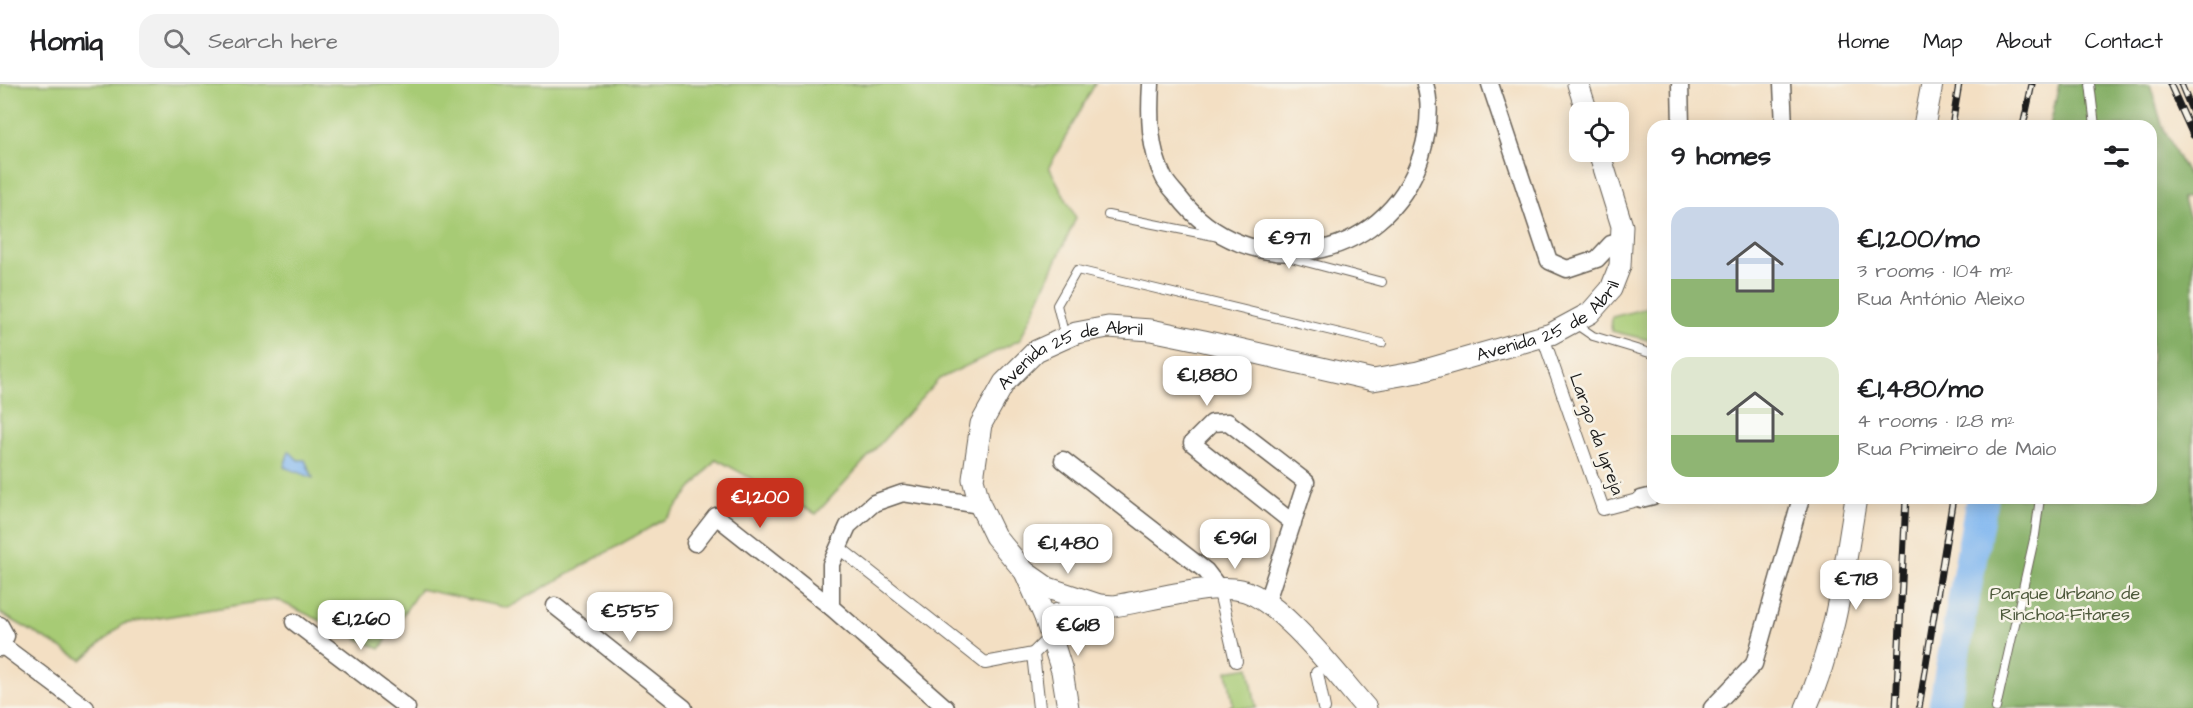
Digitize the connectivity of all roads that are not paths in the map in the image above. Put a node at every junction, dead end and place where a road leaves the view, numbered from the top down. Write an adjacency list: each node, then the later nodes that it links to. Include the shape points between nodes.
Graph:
1 (1151, 84): 16 (street, via 1149,132 1164,178 1193,216)
2 (1425, 84): 18 (street, via 1428,136 1415,176 1391,210 1360,234 1332,247 1302,253)
3 (1490, 84): 17 (street, via 1549,261 1567,269 1597,259 1611,244)
4 (1578, 84): 9 (street)
5 (1680, 84): 10 (street)
6 (1782, 84): 11 (street)
7 (1932, 84): 12 (street)
8 (2090, 84): 13 (lane)
9 (1584, 102)
10 (1681, 120)
11 (1784, 120)
12 (1925, 120)
13 (2094, 120)
14 (1602, 162): 17 (street, Avenida 25 de Abril, via 1622,226)
15 (1108, 215): 16 (lane)
16 (1225, 238): 18 (street)
17 (1622, 241): 20 (street, Avenida 25 de Abril, via 1620,266 1611,289 1590,313)
18 (1263, 251): 19 (lane)
19 (1383, 282)
20 (1573, 322): 22 (street, Avenida 25 de Abril); 24 (lane, via 1593,336)
21 (1065, 337): 22 (street, Avenida 25 de Abril, via 1108,327 1151,330 1373,381); 23 (lane, via 1057,305 1077,270); 30 (street, Avenida 25 de Abril, via 1036,351 1004,383 981,424 973,478)
22 (1544, 337): 26 (street, Largo da Igreja, via 1604,509)
23 (1382, 343)
24 (1647, 352)
25 (1063, 460): 35 (street, via 1206,571)
26 (1647, 498)
27 (1798, 504): 55 (street, via 1754,664)
28 (1855, 504): 56 (street, via 1832,636)
29 (2039, 504): 57 (lane)
30 (980, 505): 33 (street, via 903,493 874,503 848,525); 34 (street, Avenida 25 de Abril, via 995,536)
31 (1293, 523): 31 (street, via 1306,482 1228,422 1212,423 1192,442); 36 (street)
32 (695, 543): 39 (street, via 716,516)
33 (838, 547): 39 (street, via 831,564); 44 (street, via 985,663)
34 (1025, 572): 37 (street, via 1048,588); 42 (street, Avenida 25 de Abril)
35 (1219, 588): 36 (street, via 1239,590); 37 (street); 45 (street)
36 (1267, 601): 54 (street)
37 (1100, 605): 42 (street)
38 (555, 606): 49 (street)
39 (831, 607): 50 (street)
40 (294, 622): 48 (street)
41 (0, 625): 43 (street, via 6,636)
42 (1048, 626): 44 (street); 52 (street, Avenida 25 de Abril)
43 (1, 647): 47 (street)
44 (1033, 654): 51 (street)
45 (1236, 661)
46 (1317, 673): 53 (street)
47 (86, 708)
48 (407, 708)
49 (684, 708)
50 (946, 708)
51 (1039, 708)
52 (1068, 708)
53 (1324, 708)
54 (1366, 708)
55 (1712, 708)
56 (1806, 708)
57 (1995, 708)

